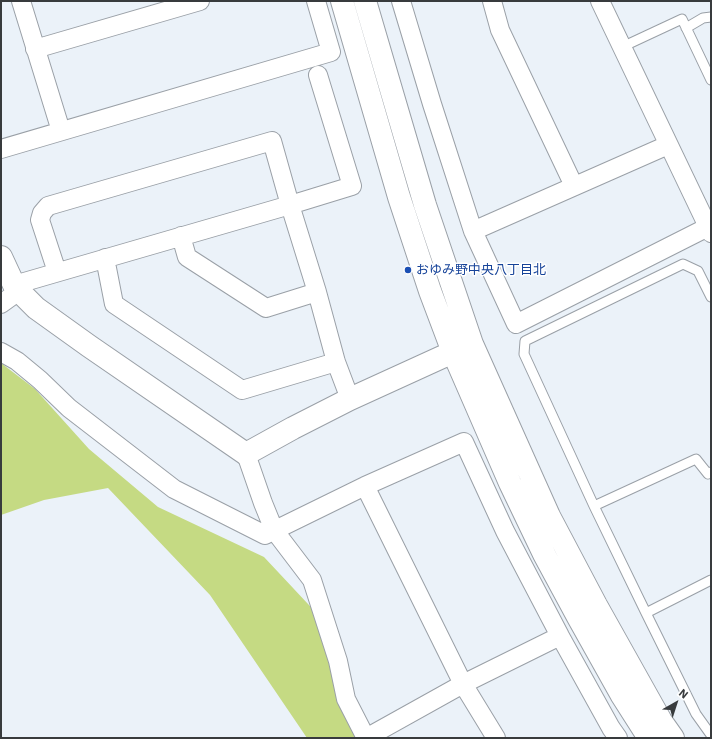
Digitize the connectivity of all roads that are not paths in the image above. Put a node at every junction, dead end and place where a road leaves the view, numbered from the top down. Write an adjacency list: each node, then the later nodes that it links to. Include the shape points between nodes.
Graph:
1 (21, 1): 12 (street)
2 (200, 1): 12 (street)
3 (316, 1): 15 (street, via 331,52)
4 (342, 1): 31 (street, via 399,197)
5 (365, 1): 48 (street, via 425,205 472,344 549,516 596,606)
6 (401, 1): 21 (street)
7 (492, 1): 18 (street, via 500,30)
8 (600, 1): 11 (street)
9 (711, 17): 10 (lane, via 703,18)
10 (686, 28): 11 (lane, via 682,19); 14 (lane)
11 (622, 47): 16 (street)
12 (36, 49): 15 (street)
13 (318, 75): 19 (street, via 352,186)
14 (711, 80)
15 (61, 131): 17 (street)
16 (668, 145): 18 (street); 20 (street)
17 (1, 149)
18 (574, 186): 21 (street)
19 (290, 205): 22 (street); 25 (street, via 272,140 48,206 40,220); 27 (street)
20 (709, 230): 21 (street, via 516,324)
21 (473, 231)
22 (181, 236): 24 (street); 27 (street, via 187,257 266,308)
23 (1, 257): 26 (street)
24 (105, 258): 25 (street); 32 (street, via 114,304 242,390)
25 (57, 272): 26 (street)
26 (17, 288): 29 (street); 34 (street, via 36,308 61,327)
27 (318, 292): 32 (street)
28 (711, 297): 37 (lane, via 698,271 683,264 525,341 524,354)
29 (1, 304)
30 (1, 352): 38 (street, via 17,361 69,408 174,490 266,534)
31 (453, 352): 33 (street); 47 (street, via 510,484 544,554 621,694)
32 (336, 362): 33 (street)
33 (350, 399): 34 (street)
34 (246, 454): 38 (street)
35 (711, 472): 37 (lane, via 708,474 696,459)
36 (366, 486): 38 (street); 41 (street, via 464,442 505,531); 42 (street)
37 (594, 506): 40 (lane)
38 (274, 530): 44 (street, via 312,580 338,661 346,699)
39 (711, 580): 40 (lane)
40 (646, 613): 43 (lane, via 696,714)
41 (560, 636): 42 (street); 46 (street)
42 (463, 684): 44 (street); 45 (street)
43 (711, 735)
44 (366, 738)
45 (496, 738)
46 (618, 738)
47 (649, 738)
48 (673, 738)

